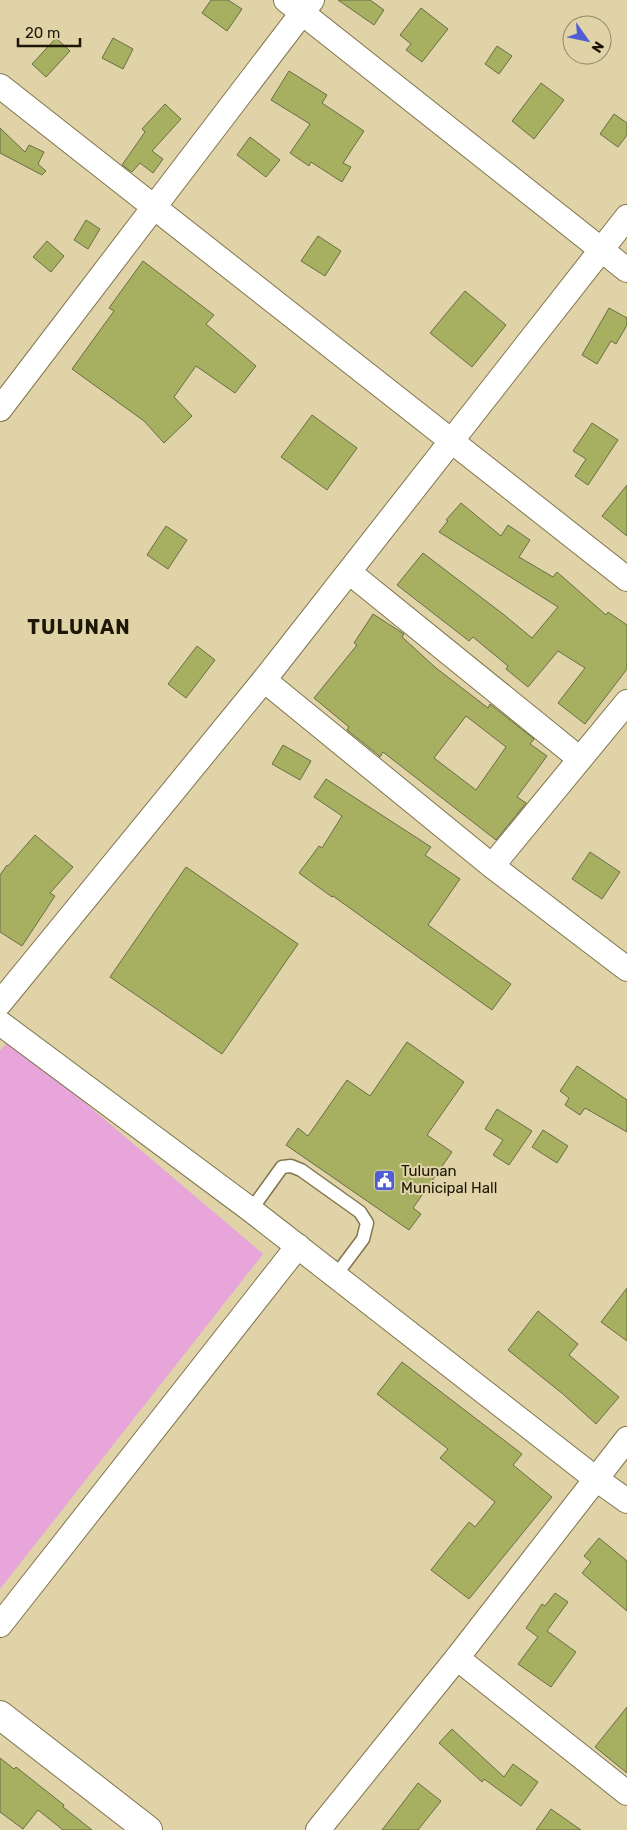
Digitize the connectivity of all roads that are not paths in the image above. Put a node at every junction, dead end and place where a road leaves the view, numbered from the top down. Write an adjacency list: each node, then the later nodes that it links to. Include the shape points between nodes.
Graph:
1 (300, 4): 3 (street); 5 (street)
2 (0, 86): 3 (street)
3 (155, 207): 7 (street); 8 (street)
4 (627, 217): 5 (street)
5 (602, 250): 6 (street); 8 (street)
6 (627, 270)
7 (5, 394)
8 (451, 441): 9 (street); 10 (street)
9 (349, 572): 11 (street); 13 (street)
10 (627, 579)
11 (264, 680): 14 (street); 16 (street)
12 (627, 702): 13 (street)
13 (580, 759): 14 (street)
14 (492, 866): 15 (street)
15 (627, 969)
16 (0, 1003)
17 (0, 1023): 18 (street)
18 (251, 1210): 19 (street); 20 (lane, via 278,1171 291,1166 360,1212 367,1223 363,1239)
19 (298, 1246): 20 (street); 24 (street)
20 (336, 1275): 22 (street)
21 (627, 1439): 22 (street)
22 (596, 1479): 23 (street); 25 (street)
23 (627, 1501)
24 (0, 1625)
25 (458, 1658): 27 (street); 29 (street)
26 (0, 1715): 28 (main road)
27 (627, 1793)
28 (148, 1830)
29 (318, 1830)

